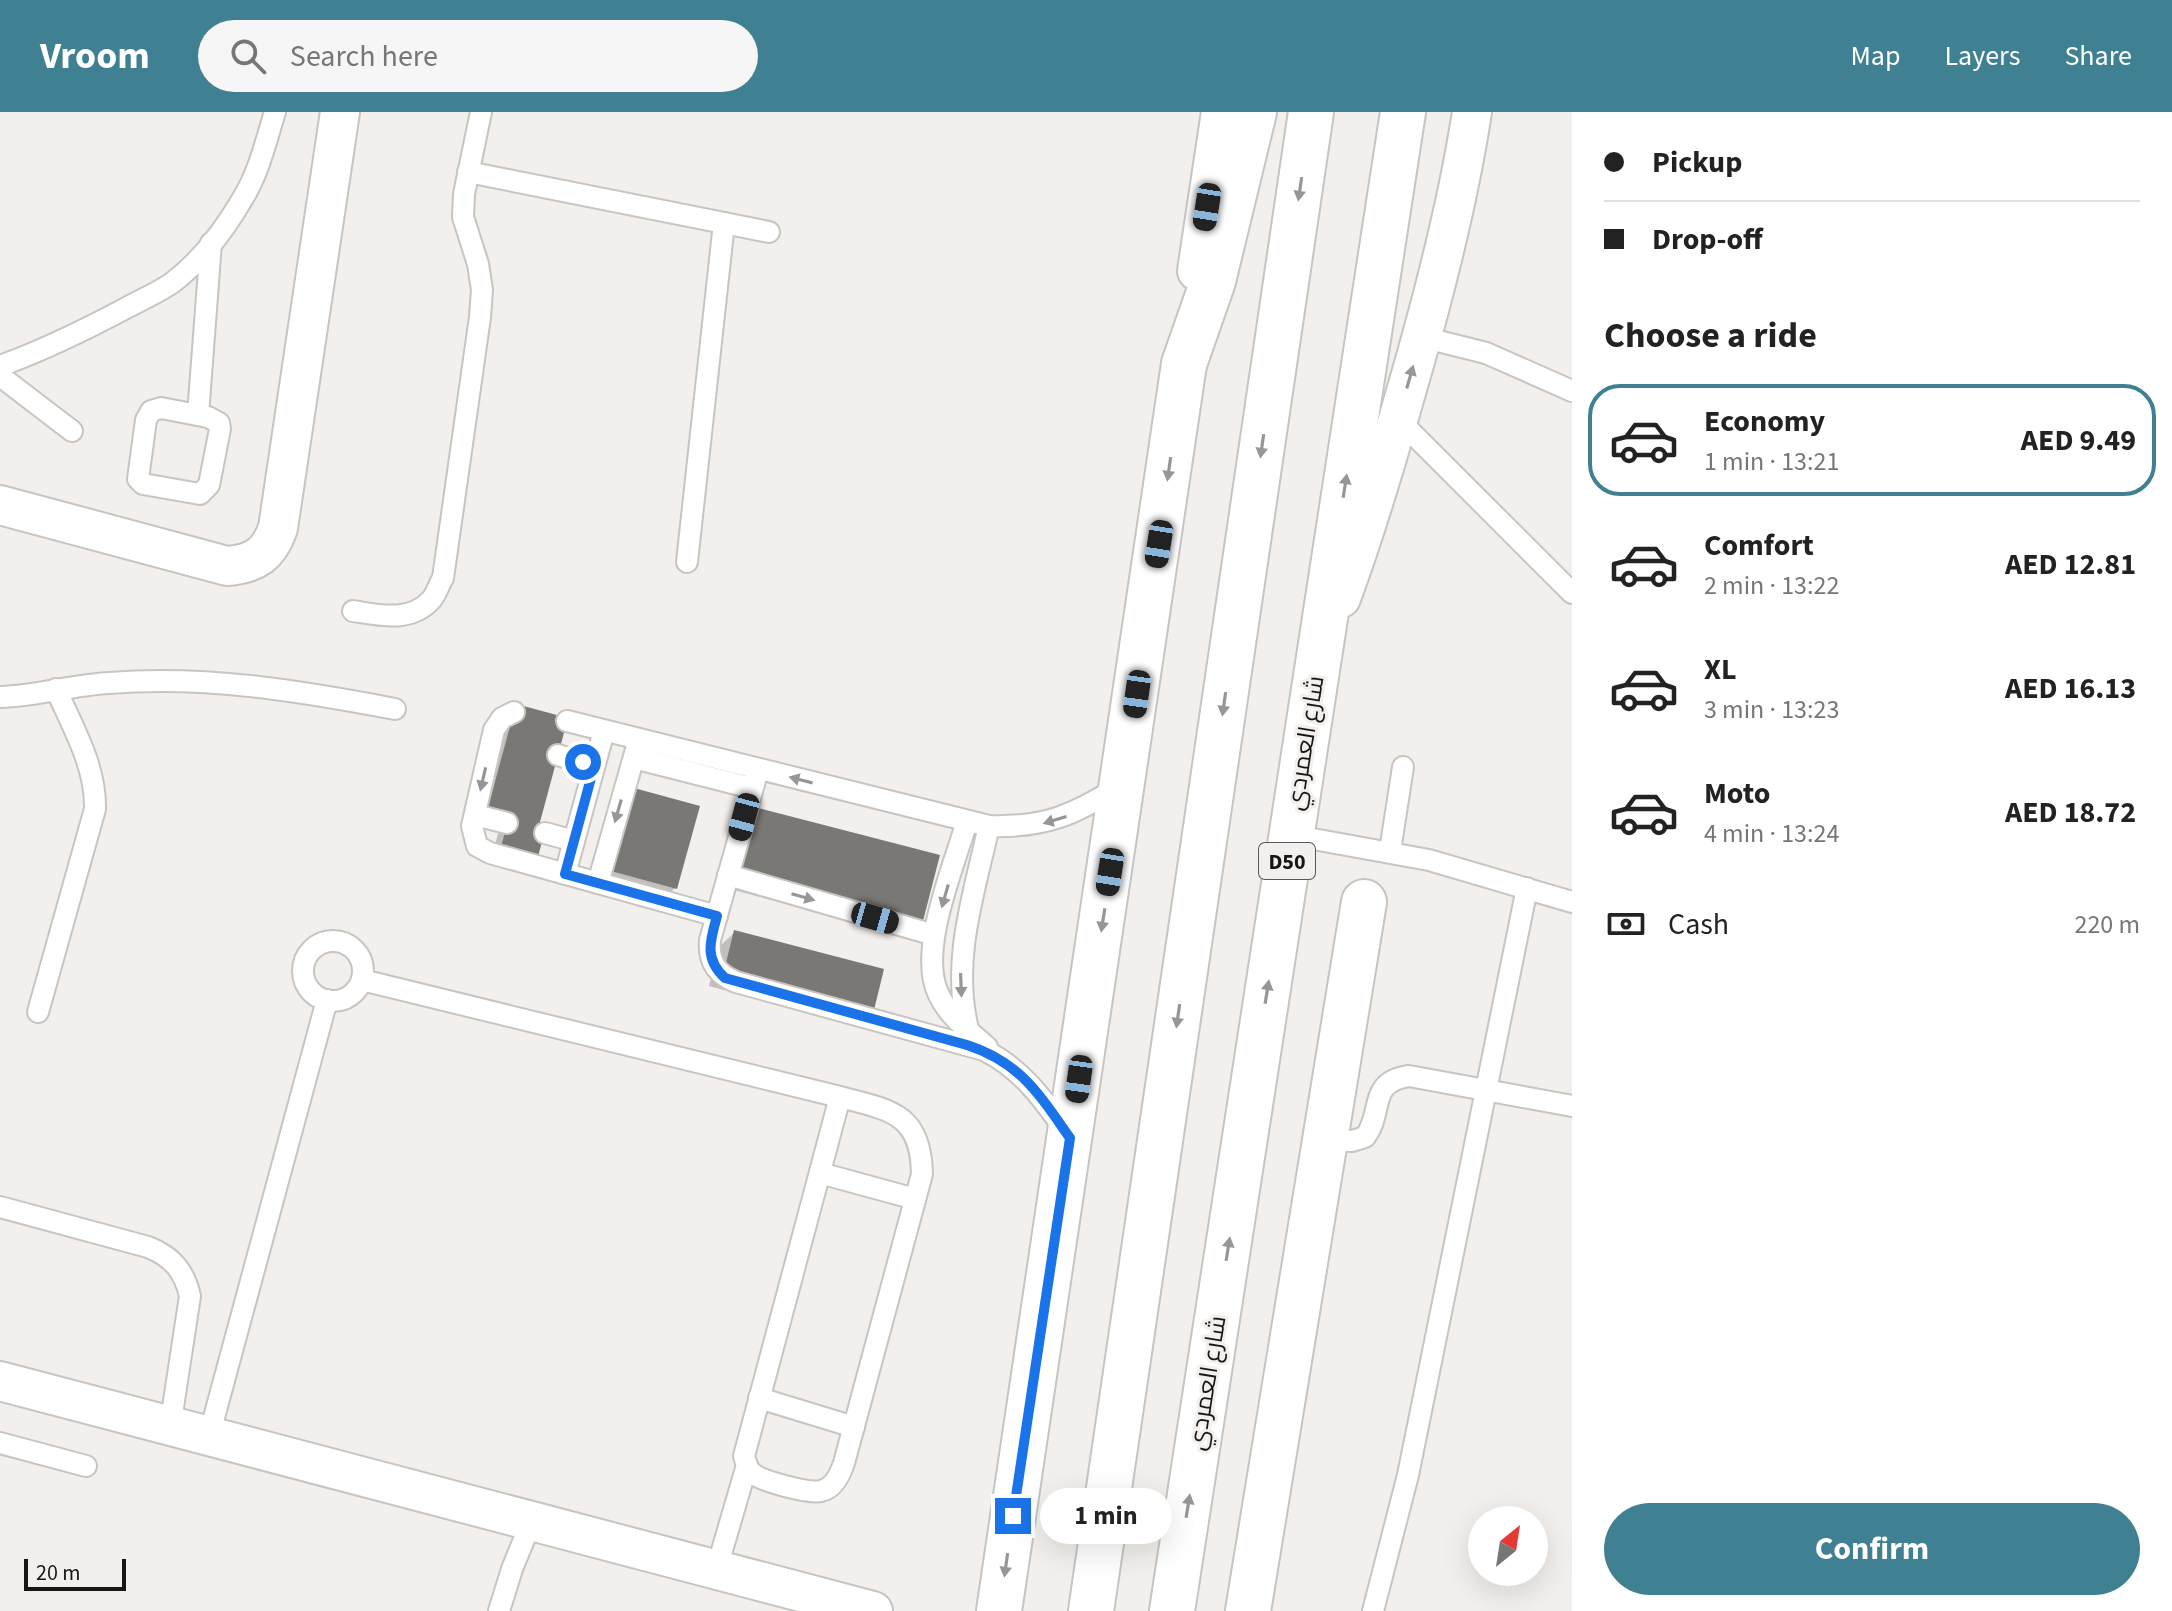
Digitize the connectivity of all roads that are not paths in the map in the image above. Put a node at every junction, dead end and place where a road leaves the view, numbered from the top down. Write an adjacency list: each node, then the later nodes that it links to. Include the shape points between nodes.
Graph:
1 (275, 112): 12 (lane, via 245,196)
2 (340, 112): 21 (street, via 272,544 245,565 227,566)
3 (481, 112): 9 (lane)
4 (1221, 112): 14 (street)
5 (1254, 112): 14 (main road, via 1213,281)
6 (1311, 112): 81 (main road, one-way to 81)
7 (1403, 112): 25 (main road, شارع العمردي / D50, one-way to 7)
8 (1472, 112): 13 (street)
9 (468, 172): 10 (lane); 24 (lane, via 463,217 482,290 443,578 431,600 409,614)
10 (724, 223): 11 (lane); 22 (lane)
11 (769, 232)
12 (211, 243): 15 (lane, via 171,283 30,356); 18 (lane)
13 (1422, 337): 17 (lane, via 1486,353); 19 (street, one-way to 13)
14 (1184, 364): 37 (main road, one-way to 37)
15 (0, 366)
16 (0, 376): 20 (lane)
17 (1572, 391)
18 (198, 415): 18 (lane, via 161,408 148,415 140,482 193,494 206,490 220,429 214,419)
19 (1398, 419): 23 (lane); 25 (street)
20 (72, 431)
21 (0, 505)
22 (687, 562)
23 (1572, 593)
24 (353, 611)
25 (1317, 664): 43 (main road, شارع العمردي / D50)
26 (56, 689): 27 (lane); 28 (lane, via 109,683 220,683 275,687); 56 (lane, via 91,769 95,809)
27 (0, 697)
28 (395, 709)
29 (514, 712): 38 (lane, one-way to 38, via 497,723 498,745)
30 (567, 721): 31 (lane)
31 (604, 731): 32 (lane); 34 (lane)
32 (636, 748): 36 (lane); 48 (lane, one-way to 48)
33 (558, 755): 34 (lane)
34 (594, 767): 44 (lane)
35 (1403, 767): 45 (lane)
36 (755, 779): 39 (lane, one-way to 36); 47 (lane)
37 (1123, 783): 41 (lane, one-way to 41, via 1061,819); 62 (main road, one-way to 62)
38 (475, 815): 40 (lane); 46 (lane, via 472,833 483,851)
39 (967, 821): 41 (lane); 53 (lane, one-way to 53)
40 (507, 823)
41 (989, 826): 57 (lane, one-way to 57, via 961,956 960,993)
42 (545, 833): 44 (lane)
43 (1291, 835): 45 (lane); 76 (main road, شارع العمردي / D50, one-way to 43)
44 (574, 841): 46 (lane)
45 (1390, 851): 49 (lane)
46 (565, 874): 48 (lane)
47 (728, 875): 52 (lane); 53 (lane, one-way to 53)
48 (598, 883): 52 (lane)
49 (1527, 888): 51 (lane); 59 (lane)
50 (1364, 902): 63 (main road)
51 (1572, 902)
52 (717, 916): 58 (lane, via 709,951 725,978)
53 (934, 935): 57 (lane, via 930,965 938,994)
54 (362, 980): 55 (lane, via 348,997); 55 (lane, via 361,958 354,949 323,942 307,956 304,978); 60 (lane)
55 (327, 1000): 71 (lane)
56 (38, 1012)
57 (968, 1029): 58 (lane)
58 (1000, 1058): 62 (lane, via 1028,1081)
59 (1485, 1090): 61 (lane); 63 (lane, via 1398,1078 1381,1092 1365,1137); 85 (lane, via 1408,1475)
60 (840, 1097): 64 (lane); 65 (lane, via 895,1113 912,1129 922,1151)
61 (1572, 1106)
62 (1070, 1138): 80 (main road, one-way to 80)
63 (1326, 1140): 84 (main road)
64 (820, 1173): 65 (lane); 68 (lane)
65 (915, 1199): 70 (lane)
66 (0, 1207): 69 (lane, via 148,1247 177,1265 190,1296)
67 (0, 1381): 69 (street)
68 (759, 1398): 70 (lane); 73 (lane, via 744,1456)
69 (170, 1427): 71 (street)
70 (854, 1427): 73 (lane, via 840,1475 823,1491 761,1478)
71 (209, 1436): 75 (street)
72 (0, 1443): 74 (lane)
73 (747, 1465): 77 (lane)
74 (86, 1466)
75 (532, 1520): 77 (street); 78 (lane)
76 (1179, 1565): 82 (main road, شارع العمردي / D50); 83 (main road)
77 (716, 1571): 79 (street)
78 (499, 1611)
79 (873, 1611)
80 (999, 1611)
81 (1091, 1611)
82 (1172, 1611)
83 (1186, 1611)
84 (1248, 1611)
85 (1373, 1611)

